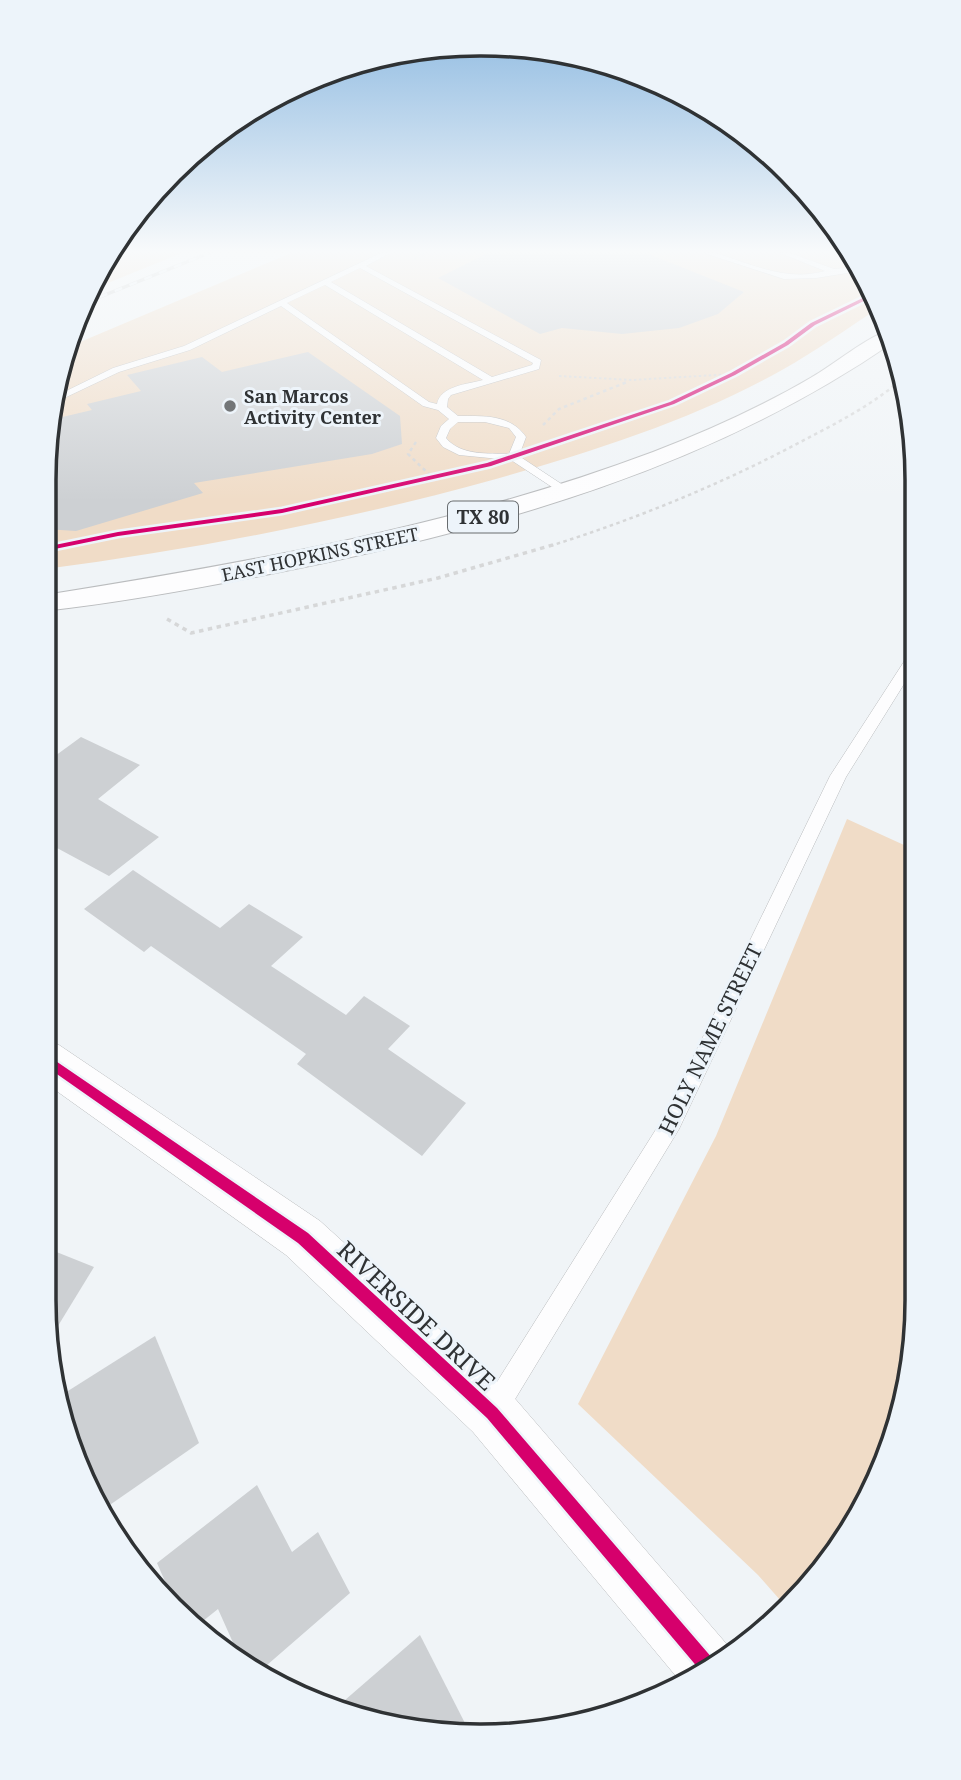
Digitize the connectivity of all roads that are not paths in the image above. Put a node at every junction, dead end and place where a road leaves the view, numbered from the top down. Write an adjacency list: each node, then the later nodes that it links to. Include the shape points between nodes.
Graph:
1 (212, 336): 7 (lane, via 116,370)
2 (328, 336): 8 (lane, via 426,404)
3 (417, 336): 6 (lane)
4 (490, 336): 6 (lane, via 538,362 536,367)
5 (881, 342): 11 (main road, EAST HOPKINS STREET / TX 80, via 811,389 752,419 675,453)
6 (491, 380): 8 (lane, via 448,393)
7 (65, 395)
8 (442, 408): 9 (lane)
9 (456, 419): 10 (lane, via 485,419 513,426 521,437); 10 (lane, via 441,438 452,449)
10 (513, 457): 11 (lane)
11 (565, 491): 12 (main road, EAST HOPKINS STREET / TX 80, via 459,524 323,555)
12 (56, 601)
13 (905, 676): 15 (lane, HOLY NAME STREET, via 838,776 672,1122)
14 (56, 1075): 15 (street, RIVERSIDE DRIVE, via 303,1238)
15 (492, 1413): 16 (street, RIVERSIDE DRIVE)
16 (702, 1661)

